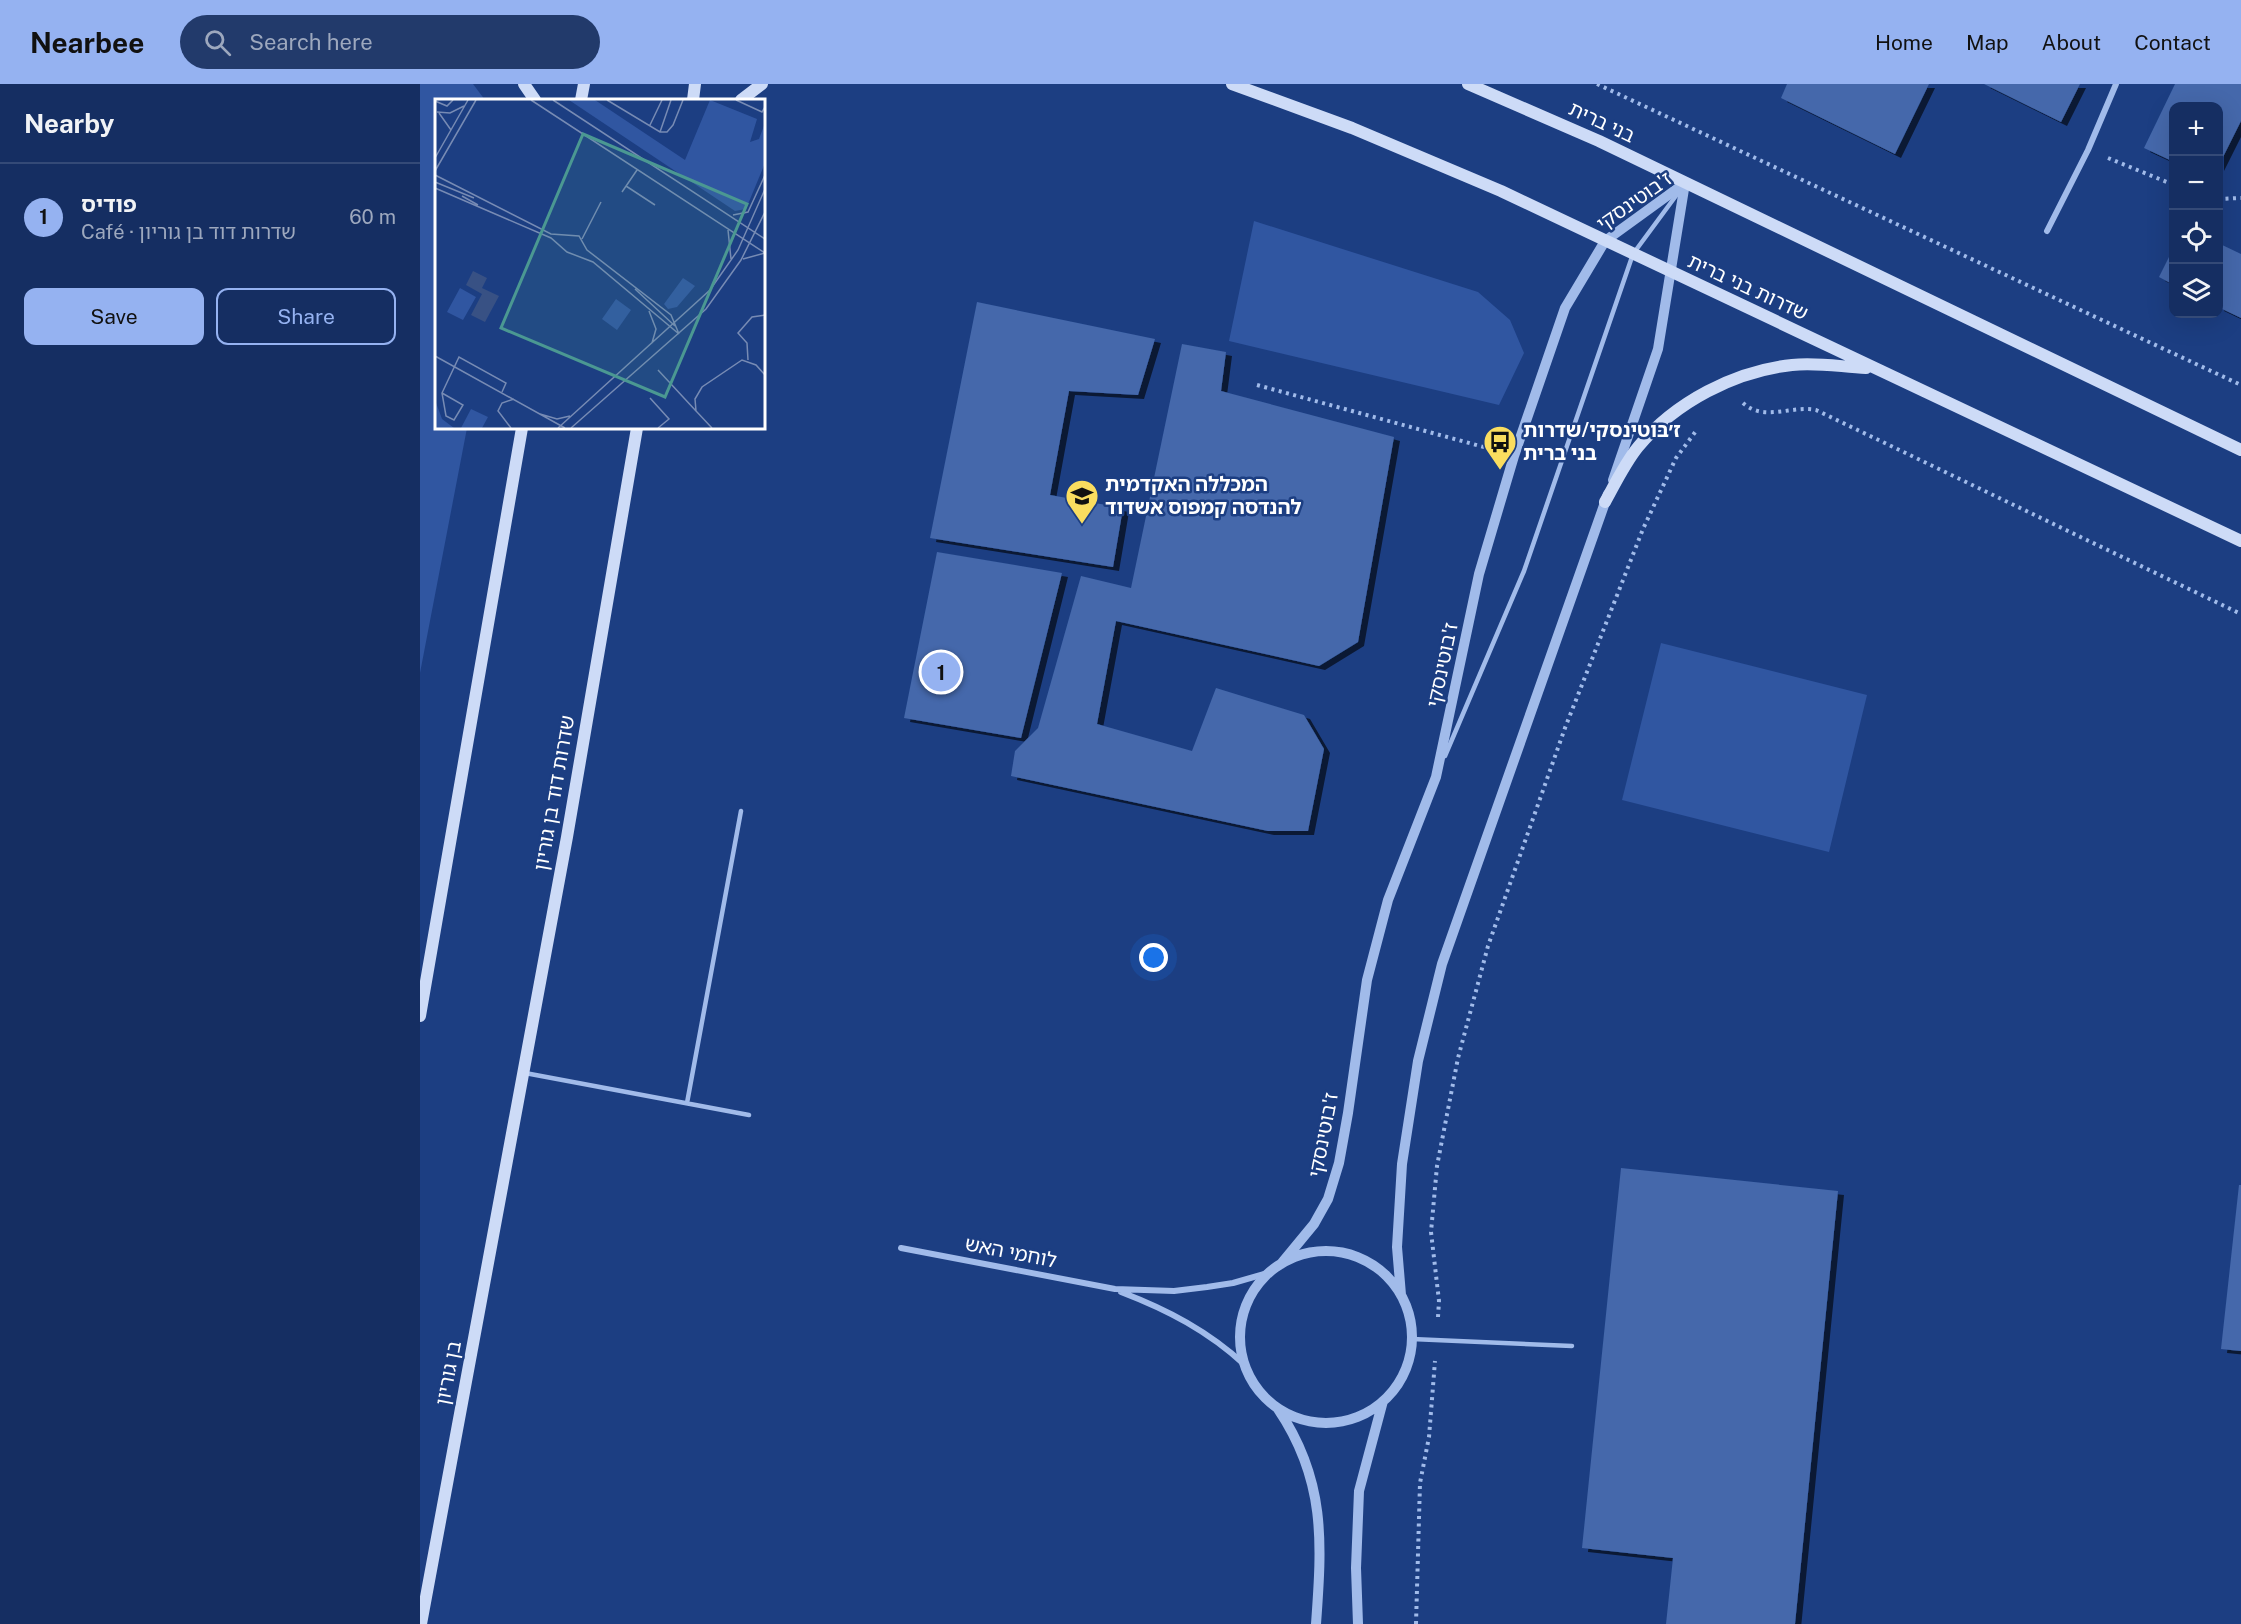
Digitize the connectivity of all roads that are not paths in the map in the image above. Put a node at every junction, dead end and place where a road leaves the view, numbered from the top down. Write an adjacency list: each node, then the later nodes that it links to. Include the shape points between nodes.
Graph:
1 (524, 84): 8 (main road)
2 (584, 84): 9 (main road)
3 (695, 84): 10 (main road)
4 (762, 84): 11 (main road)
5 (1232, 84): 14 (main road, שדרות בני ברית, via 1467,176)
6 (1468, 84): 12 (main road, בני ברית)
7 (2116, 84): 13 (street)
8 (534, 99)
9 (581, 99)
10 (693, 99)
11 (742, 99)
12 (1685, 183): 14 (street, ז'בוטינסקי); 15 (lane); 16 (street, ז'בוטינסקי); 20 (main road)
13 (2047, 231)
14 (1605, 241): 15 (main road, שדרות בני ברית); 23 (street, ז'בוטינסקי, via 1565,308 1514,456 1479,574)
15 (1633, 254): 16 (main road, שדרות בני ברית); 23 (lane, via 1524,571)
16 (1671, 272): 17 (main road, שדרות בני ברית); 21 (street, ז'בוטינסקי, via 1658,349)
17 (1872, 368): 21 (main road, via 1795,364 1767,368 1727,382 1670,414 1637,448); 22 (main road, שדרות בני ברית)
18 (522, 429): 25 (main road)
19 (637, 429): 26 (main road, שדרות דוד בן גוריון)
20 (2241, 450)
21 (1605, 502): 34 (street, ז'בוטינסקי, via 1442,964 1418,1061 1402,1164 1398,1247)
22 (2241, 541)
23 (1436, 777): 31 (street, ז'בוטינסקי, via 1389,900 1367,980 1346,1123 1328,1199 1314,1224)
24 (741, 811): 27 (lane)
25 (420, 1016)
26 (523, 1073): 27 (lane); 29 (main road, שדרות דוד בן גוריון)
27 (687, 1103): 28 (lane)
28 (749, 1114)
29 (506, 1165): 40 (main road, בן גוריון)
30 (901, 1248): 33 (street, לוחמי האש)
31 (1281, 1264): 32 (street); 34 (street, via 1305,1254 1344,1253 1378,1269)
32 (1271, 1272): 33 (street, לוחמי האש, via 1196,1288); 37 (street, via 1254,1291 1244,1314 1240,1340)
33 (1115, 1289): 37 (street, לוחמי האש, via 1168,1310 1224,1346)
34 (1401, 1295): 35 (street)
35 (1412, 1339): 36 (lane); 38 (street, via 1404,1373)
36 (1572, 1346)
37 (1245, 1365): 39 (street, via 1258,1388)
38 (1383, 1401): 39 (street, via 1364,1414 1332,1423 1297,1418); 42 (street, via 1359,1491)
39 (1276, 1407): 41 (street, via 1302,1448 1312,1480 1320,1541)
40 (421, 1624)
41 (1316, 1624)
42 (1358, 1624)

